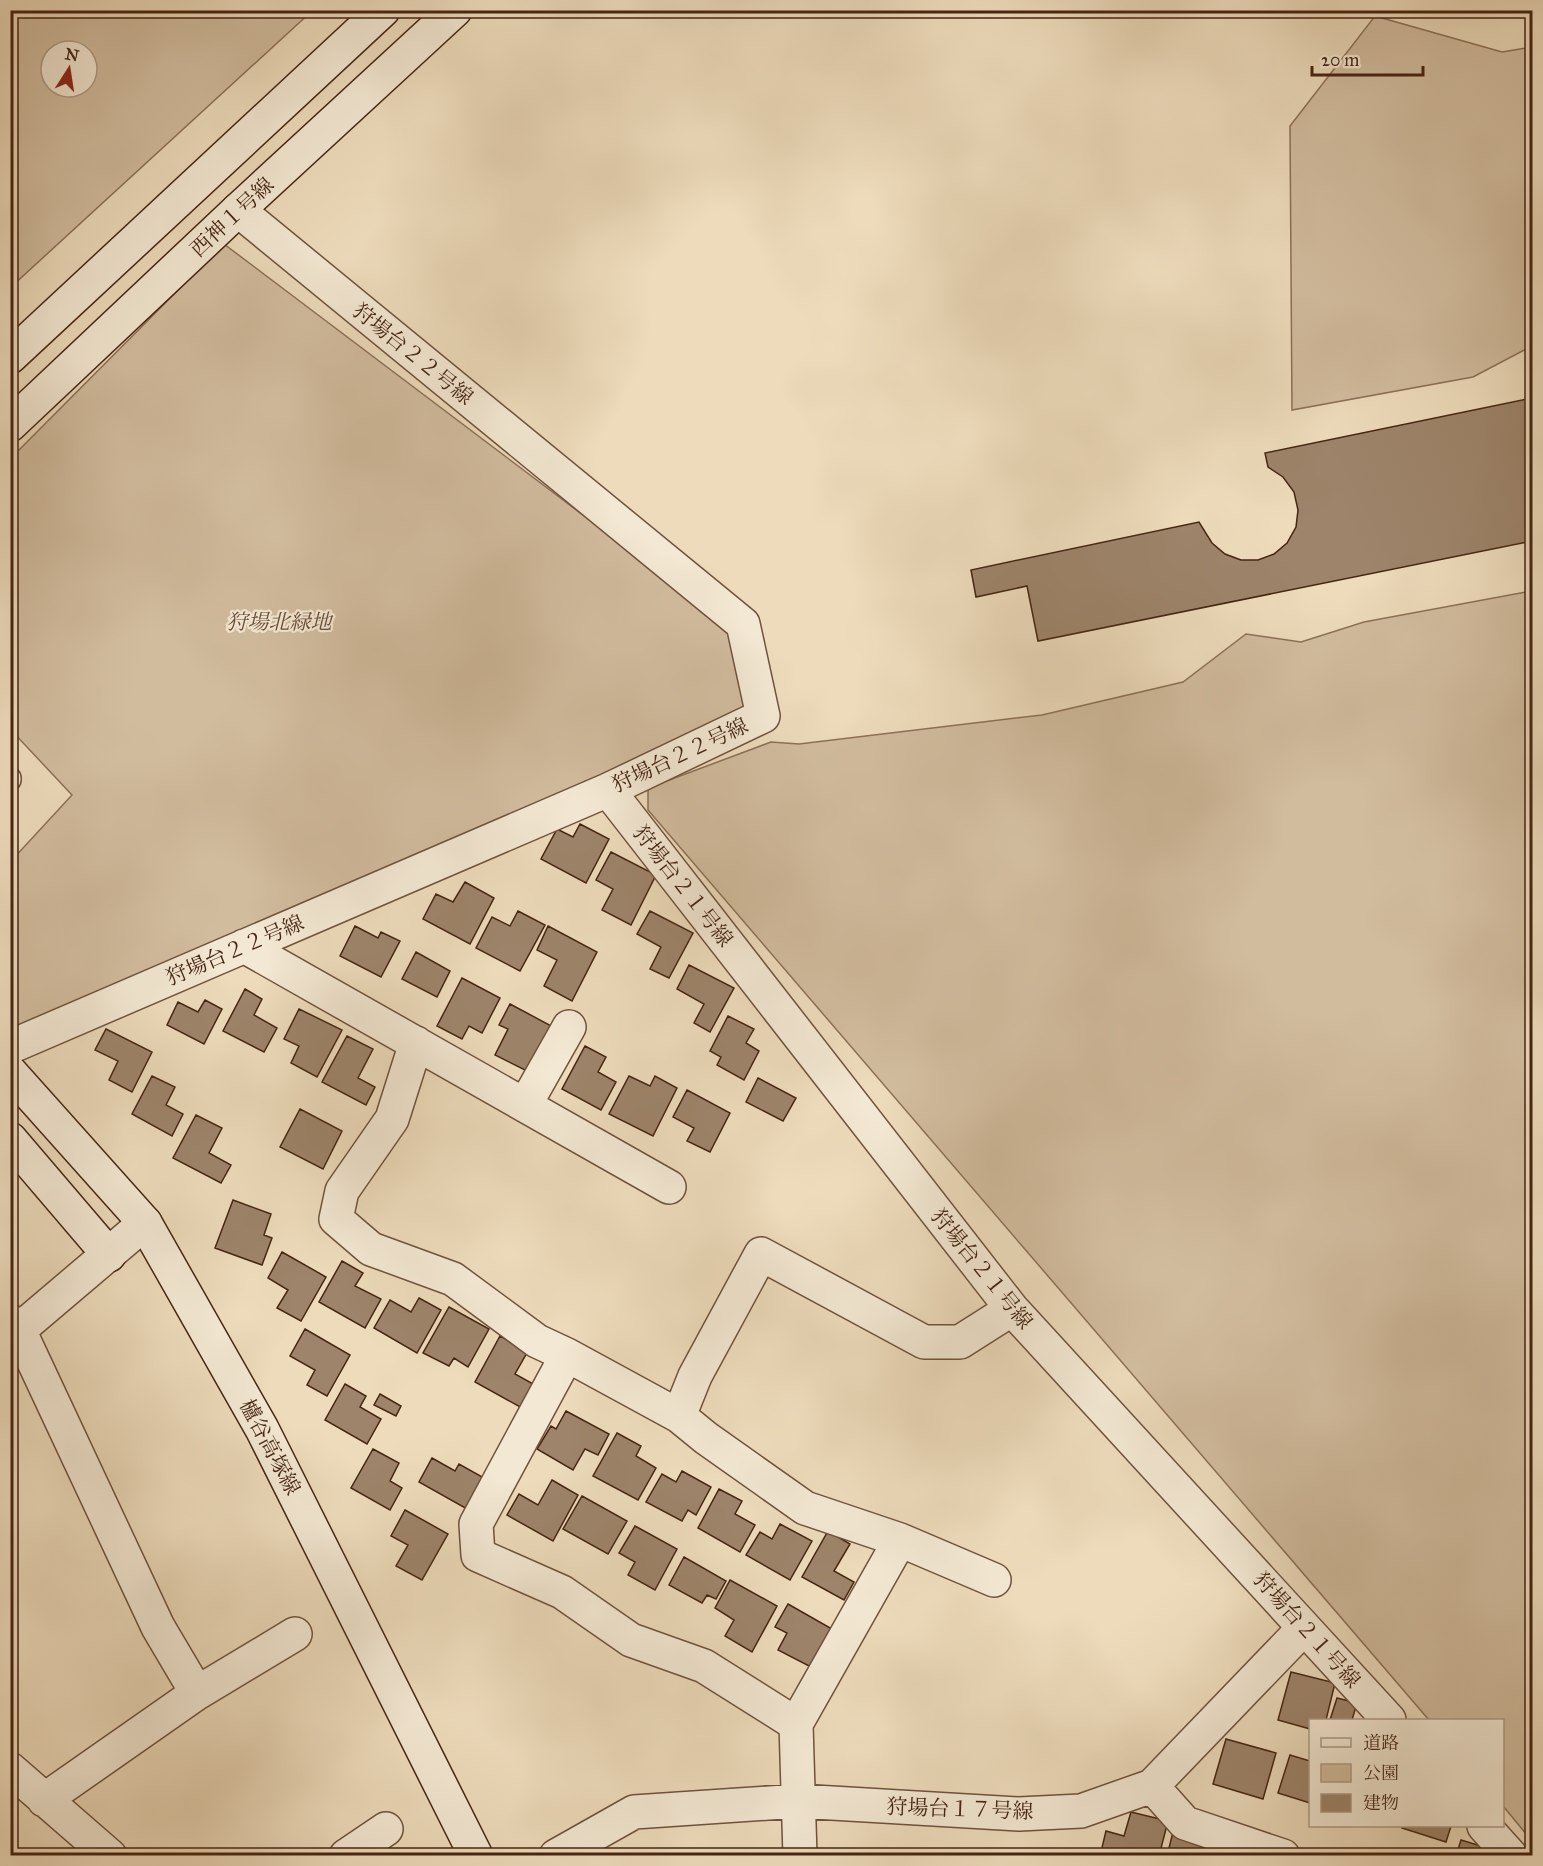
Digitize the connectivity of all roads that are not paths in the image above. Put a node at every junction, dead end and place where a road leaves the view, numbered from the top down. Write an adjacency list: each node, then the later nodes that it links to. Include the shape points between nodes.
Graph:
1 (383, 10): 4 (street)
2 (455, 10): 3 (street, 西神１号線)
3 (238, 210): 5 (street, 西神１号線); 6 (street, 狩場台２２号線, via 743,624 763,716)
4 (10, 357)
5 (10, 425)
6 (608, 790): 7 (street, 狩場台２２号線); 17 (street, 狩場台２１号線)
7 (244, 946): 9 (street); 10 (street, 狩場台２２号線)
8 (569, 1027): 12 (street)
9 (416, 1043): 12 (street); 19 (street, via 392,1119 342,1191 336,1219 371,1249 453,1279 537,1341)
10 (10, 1047)
11 (10, 1072): 15 (street, 櫨谷高塚線)
12 (525, 1105): 14 (street)
13 (10, 1140): 16 (street)
14 (669, 1187)
15 (145, 1223): 16 (street); 36 (street, 櫨谷高塚線, via 262,1429)
16 (109, 1255): 18 (street)
17 (1012, 1309): 20 (street, via 960,1342 924,1342 762,1254 695,1376); 23 (street, 狩場台２１号線)
18 (15, 1325): 25 (street, via 158,1627)
19 (567, 1355): 20 (street); 27 (street, via 476,1524 478,1555 562,1592 631,1640 704,1666)
20 (679, 1416): 21 (street, via 805,1508)
21 (900, 1540): 22 (street); 27 (street)
22 (994, 1580)
23 (1304, 1628): 26 (street, 狩場台２１号線); 29 (street, 狩場台１７号線)
24 (295, 1634): 25 (street)
25 (197, 1694): 30 (street)
26 (1388, 1719)
27 (796, 1724): 31 (street)
28 (10, 1769): 30 (street)
29 (1152, 1786): 31 (street, 狩場台１７号線, via 1081,1811 1019,1814); 39 (street, via 1185,1823)
30 (44, 1800): 34 (street)
31 (798, 1801): 37 (street, 狩場台１７号線, via 634,1812); 38 (street)
32 (1485, 1827): 40 (street)
33 (386, 1829): 35 (street)
34 (110, 1856)
35 (346, 1856)
36 (476, 1856)
37 (556, 1856)
38 (800, 1856)
39 (1283, 1856)
40 (1511, 1856)

